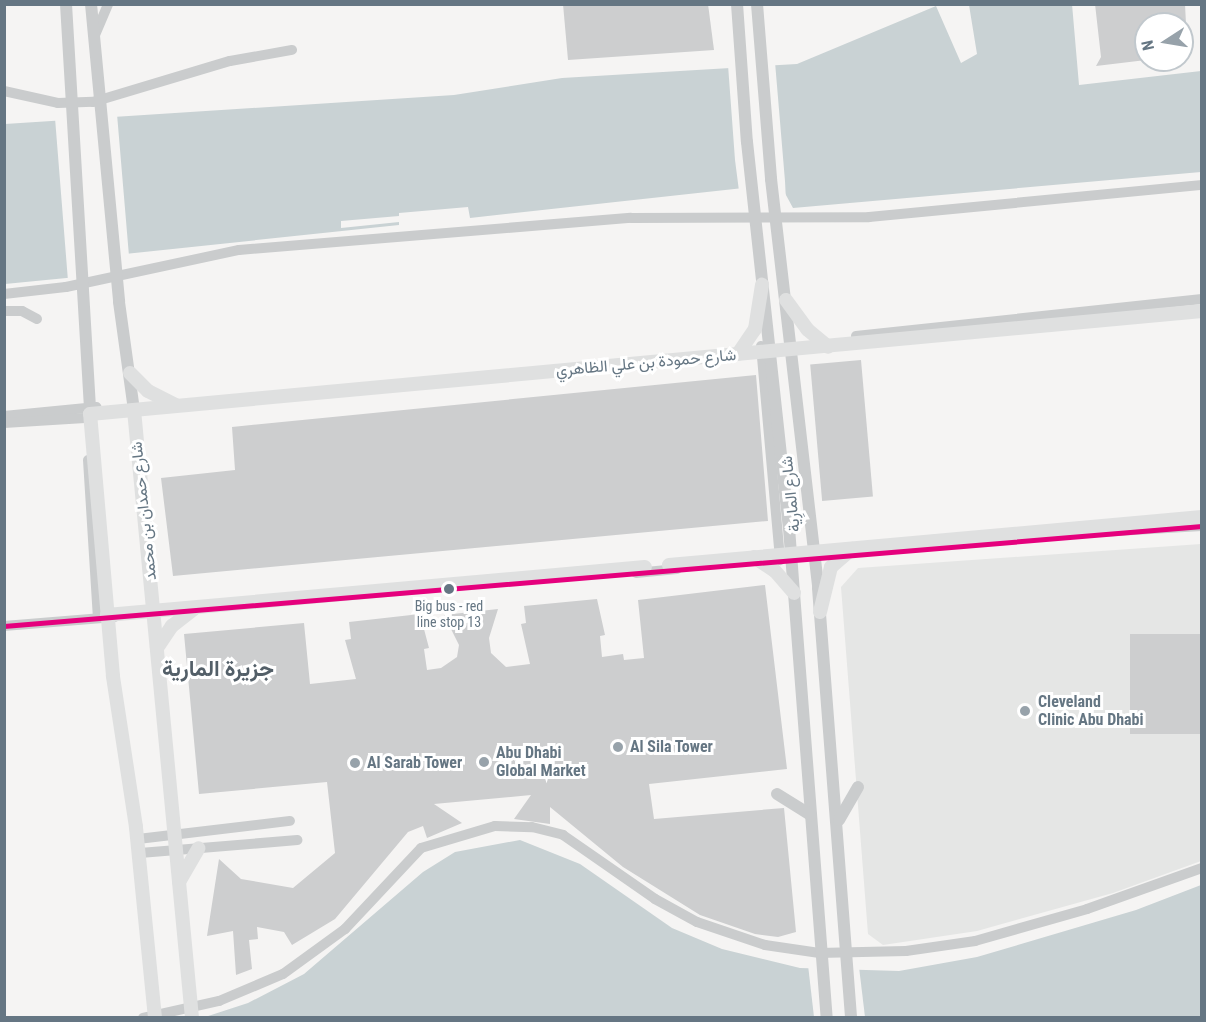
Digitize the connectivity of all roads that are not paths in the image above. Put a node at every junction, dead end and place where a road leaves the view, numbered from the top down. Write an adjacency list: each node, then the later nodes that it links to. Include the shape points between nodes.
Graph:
1 (66, 4): 24 (street)
2 (91, 4): 6 (street, شارع حمدان بن محمد)
3 (108, 4): 6 (street)
4 (737, 4): 10 (street, شارع المارِية)
5 (757, 4): 12 (street, شارع المارِية)
6 (94, 43): 21 (street, شارع حمدان بن محمد)
7 (292, 50): 8 (street, via 230,61 93,102 46,102)
8 (4, 91)
9 (1202, 185): 11 (street, via 869,217 631,218 239,250 66,287)
10 (762, 285): 18 (street, شارع المارِية); 20 (main road, via 755,329)
11 (4, 294)
12 (786, 300): 17 (main road, via 808,330); 19 (street, شارع المارِية)
13 (1202, 300): 15 (main road); 18 (street)
14 (4, 311): 16 (street, via 22,311)
15 (1195, 312): 17 (main road, شارع حمودة بن علي الظاهري)
16 (37, 319)
17 (828, 347): 19 (main road, شارع حمودة بن علي الظاهري)
18 (765, 349): 19 (main road, شارع حمودة بن علي الظاهري); 20 (main road, شارع حمودة بن علي الظاهري); 24 (street); 32 (street, شارع المارِية)
19 (793, 350): 30 (street, شارع المارِية)
20 (738, 354): 22 (main road, شارع حمودة بن علي الظاهري)
21 (130, 373): 22 (main road, via 155,396); 23 (street, شارع حمدان بن محمد)
22 (178, 406): 23 (main road, شارع حمودة بن علي الظاهري)
23 (134, 410): 24 (main road, شارع حمودة بن علي الظاهري); 37 (main road, شارع حمدان بن محمد)
24 (86, 414): 25 (street); 26 (street); 39 (main road)
25 (4, 416)
26 (4, 423)
27 (1202, 517): 29 (main road)
28 (1202, 526): 32 (street)
29 (855, 548): 30 (main road); 38 (main road, via 831,567)
30 (814, 551): 32 (main road); 38 (street, شارع المارِية)
31 (754, 557): 32 (main road); 33 (main road); 35 (main road, via 775,571)
32 (785, 557): 35 (street, شارع المارِية); 39 (street)
33 (669, 565)
34 (645, 567): 36 (main road)
35 (794, 593): 44 (street, شارع المارِية)
36 (194, 609): 37 (main road); 41 (main road, via 172,626)
37 (154, 612): 39 (main road); 41 (main road, شارع حمدان بن محمد)
38 (820, 612): 46 (street, شارع المارِية)
39 (103, 616): 40 (street); 49 (main road)
40 (4, 626)
41 (157, 648): 48 (main road, شارع حمدان بن محمد)
42 (858, 788): 46 (street)
43 (777, 794): 44 (street)
44 (811, 815): 56 (street, شارع المارِية)
45 (290, 821): 48 (street)
46 (837, 827): 57 (street, شارع المارِية)
47 (297, 840): 50 (street)
48 (174, 843): 49 (street); 50 (street); 52 (main road, شارع حمدان بن محمد)
49 (139, 846): 54 (main road)
50 (199, 848): 52 (main road)
51 (1202, 868): 53 (street, via 1087,909 975,941 906,951 819,953 765,945 697,922 654,899 563,835 532,827 495,826 421,848 345,929 283,974 219,1001)
52 (178, 884): 55 (main road, شارع حمدان بن محمد)
53 (143, 1017)
54 (155, 1017)
55 (192, 1017)
56 (827, 1017)
57 (851, 1017)

